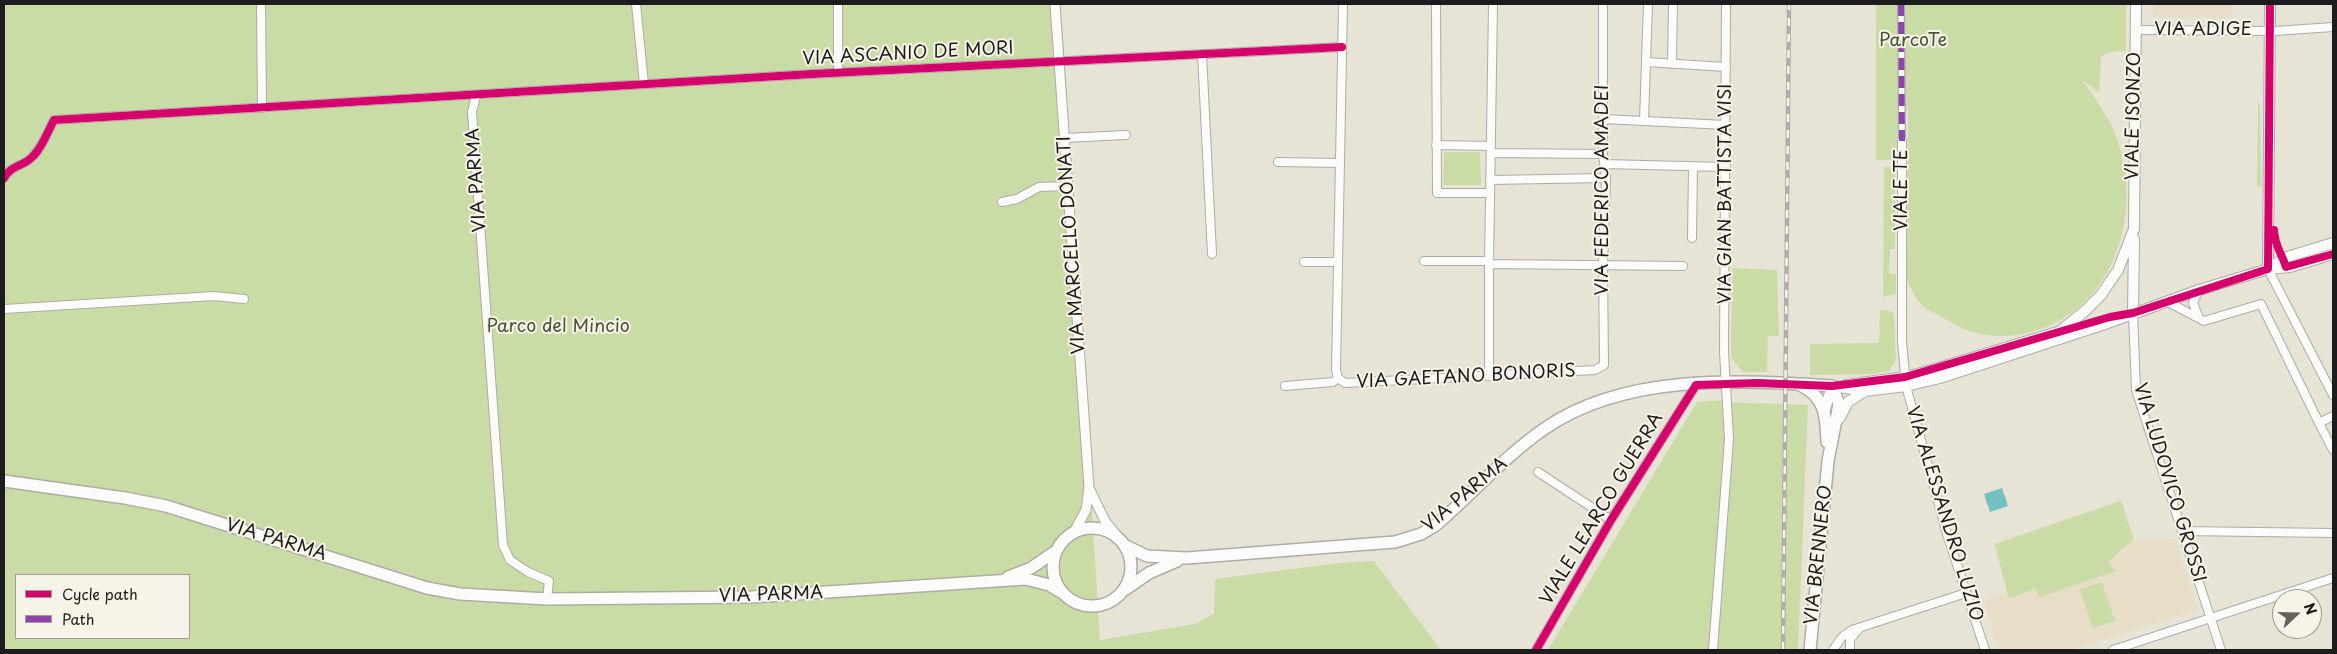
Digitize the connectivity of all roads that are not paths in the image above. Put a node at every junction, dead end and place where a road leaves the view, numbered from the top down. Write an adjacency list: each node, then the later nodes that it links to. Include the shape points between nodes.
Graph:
1 (261, 4): 27 (street)
2 (636, 4): 25 (street)
3 (838, 4): 24 (street)
4 (1055, 4): 20 (street, VIA MARCELLO DONATI)
5 (1343, 4): 18 (street)
6 (1436, 4): 34 (street)
7 (1493, 4): 35 (street)
8 (1603, 4): 28 (street, VIA FEDERICO AMADEI)
9 (1648, 4): 21 (street)
10 (1673, 4): 22 (street)
11 (1726, 4): 23 (street, VIA GIAN BATTISTA VISI)
12 (1901, 4): 33 (street, VIALE TE)
13 (2136, 4): 16 (main road, VIALE ISONZO)
14 (2270, 4): 17 (main road)
15 (2333, 27): 17 (street, VIA ADIGE)
16 (2136, 30): 17 (street, VIA ADIGE); 48 (main road, VIALE ISONZO)
17 (2271, 31): 59 (main road)
18 (1342, 46): 19 (street, VIA ASCANIO DE MORI); 38 (street)
19 (1202, 54): 20 (street, VIA ASCANIO DE MORI); 51 (street)
20 (1059, 62): 24 (street, VIA ASCANIO DE MORI); 32 (street, VIA MARCELLO DONATI)
21 (1646, 62): 22 (street); 29 (street)
22 (1672, 64): 23 (street)
23 (1726, 67): 30 (street, VIA GIAN BATTISTA VISI)
24 (838, 72): 25 (street, VIA ASCANIO DE MORI)
25 (644, 84): 26 (street, VIA ASCANIO DE MORI)
26 (476, 96): 27 (street, VIA ASCANIO DE MORI); 98 (street, VIA PARMA, via 472,112 503,545 510,560 549,581)
27 (262, 108): 42 (street, VIA ASCANIO DE MORI, via 54,120 30,159)
28 (1602, 119): 29 (street); 36 (street, VIA FEDERICO AMADEI)
29 (1644, 121): 30 (street)
30 (1726, 125): 41 (street, VIA GIAN BATTISTA VISI)
31 (1126, 135): 32 (street)
32 (1064, 138): 45 (street, VIA MARCELLO DONATI)
33 (1902, 141): 70 (street, VIALE TE, via 1902,332)
34 (1436, 145): 35 (street); 46 (street, via 1437,193)
35 (1491, 149): 36 (street); 44 (street)
36 (1602, 154): 39 (street, VIA FEDERICO AMADEI)
37 (1278, 162): 38 (street)
38 (1340, 163): 55 (street)
39 (1604, 164): 40 (street); 43 (street, VIA FEDERICO AMADEI)
40 (1693, 166): 41 (street); 49 (street)
41 (1726, 167): 71 (street, VIA GIAN BATTISTA VISI)
42 (4, 178)
43 (1606, 178): 44 (street); 57 (street, VIA FEDERICO AMADEI)
44 (1490, 180): 46 (street)
45 (1068, 186): 47 (street, via 1039,187 1017,199); 85 (street, VIA MARCELLO DONATI)
46 (1490, 193): 56 (street)
47 (1002, 202)
48 (2134, 228): 64 (main road, VIALE ISONZO); 66 (main road, VIALE ISONZO, via 2118,270 2101,295)
49 (1692, 238)
50 (2333, 243): 59 (main road, via 2287,257)
51 (1212, 254)
52 (2333, 254): 59 (main road, via 2290,267)
53 (1424, 261): 56 (street)
54 (1304, 262): 55 (street)
55 (1338, 262): 69 (street)
56 (1489, 262): 57 (street); 68 (street)
57 (1603, 264): 58 (street); 67 (street, VIA FEDERICO AMADEI, via 1605,352 1604,365)
58 (1683, 266)
59 (2268, 269): 60 (main road); 77 (street)
60 (2199, 290): 62 (main road); 65 (street, via 2193,302)
61 (244, 299): 63 (street, via 214,296)
62 (2166, 301): 64 (main road); 65 (street)
63 (4, 309)
64 (2133, 313): 66 (main road); 70 (main road, via 1958,372); 87 (street, VIA LUDOVICO GROSSI, via 2136,390)
65 (2199, 318): 80 (street, via 2204,321 2261,304)
66 (2059, 332): 70 (main road)
67 (1595, 370): 68 (street, VIA GAETANO BONORIS)
68 (1489, 376): 69 (street, VIA GAETANO BONORIS, via 1344,383)
69 (1338, 378): 74 (street, via 1333,382)
70 (1906, 381): 75 (main road); 76 (main road); 97 (street, VIA ALESSANDRO LUZIO, via 1920,443)
71 (1726, 383): 72 (main road, VIA PARMA); 73 (main road, VIA PARMA); 102 (street, VIA GIAN BATTISTA VISI, via 1729,439)
72 (1799, 384): 75 (main road, VIA PARMA); 78 (main road, via 1811,390)
73 (1696, 385): 86 (street, VIALE LEARCO GUERRA); 92 (main road, VIA PARMA, via 1630,391 1570,413 1531,438 1436,525 1410,538 1379,545)
74 (1285, 386)
75 (1832, 386): 76 (main road); 78 (main road, VIA BRENNERO); 82 (main road, VIA BRENNERO, via 1838,404)
76 (1865, 391): 82 (main road, VIA BRENNERO, via 1844,407)
77 (2333, 395)
78 (1824, 409): 82 (main road, VIA BRENNERO)
79 (2333, 416): 80 (street)
80 (2319, 423): 81 (street)
81 (2333, 450)
82 (1828, 461): 103 (main road, VIA BRENNERO)
83 (1538, 472): 86 (street)
84 (4, 481): 98 (main road, VIA PARMA, via 166,506 427,588 460,594)
85 (1089, 487): 88 (street, VIA MARCELLO DONATI, via 1086,510); 90 (street, VIA MARCELLO DONATI, via 1105,521)
86 (1611, 520): 101 (street, VIALE LEARCO GUERRA)
87 (2182, 531): 89 (street); 99 (street, VIA LUDOVICO GROSSI)
88 (1074, 532): 90 (main road, via 1098,528); 91 (main road)
89 (2333, 533)
90 (1122, 542): 92 (main road, VIA PARMA, via 1147,556); 95 (main road, via 1132,568)
91 (1056, 551): 94 (main road, VIA PARMA, via 1031,568); 96 (main road, via 1052,566)
92 (1187, 558): 95 (main road, VIA PARMA, via 1149,573)
93 (2333, 578): 99 (street)
94 (994, 581): 96 (main road, VIA PARMA, via 1035,580); 98 (main road, VIA PARMA, via 752,597)
95 (1124, 590): 96 (main road, via 1109,603 1092,607 1078,604)
96 (1061, 592)
97 (1966, 593): 100 (street); 106 (street, VIA ALESSANDRO LUZIO)
98 (548, 599)
99 (2211, 618): 107 (street); 108 (street, VIA LUDOVICO GROSSI)
100 (1867, 626): 104 (street, via 1846,633); 105 (street, via 1853,634)
101 (1536, 650)
102 (1712, 650)
103 (1810, 650)
104 (1833, 650)
105 (1850, 650)
106 (1985, 650)
107 (2113, 650)
108 (2221, 650)

